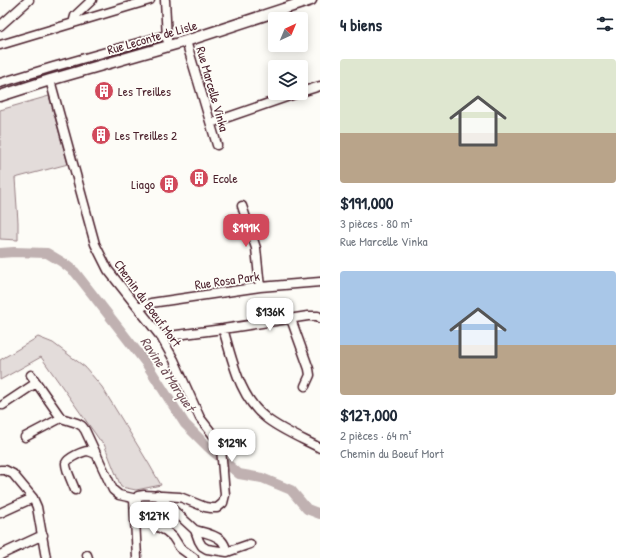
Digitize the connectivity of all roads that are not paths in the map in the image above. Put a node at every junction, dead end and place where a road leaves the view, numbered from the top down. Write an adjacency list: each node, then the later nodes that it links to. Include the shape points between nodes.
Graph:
1 (29, 0): 8 (street)
2 (92, 0): 7 (street, via 75,16)
3 (150, 0): 7 (street)
4 (166, 0): 9 (street)
5 (311, 0): 6 (main road, Rue Leconte de Lisle)
6 (300, 2): 10 (main road, Rue Leconte de Lisle)
7 (73, 23): 11 (street)
8 (0, 26)
9 (166, 35): 12 (street); 14 (street)
10 (186, 40): 12 (main road, Rue Leconte de Lisle); 19 (street, Rue Marcelle Vinka)
11 (0, 45)
12 (168, 45): 13 (main road, Rue Leconte de Lisle)
13 (50, 80): 17 (main road, Rue Leconte de Lisle); 24 (street, Chemin du Boeuf Mort, via 95,244 108,270)
14 (0, 83)
15 (320, 86): 16 (street)
16 (308, 90)
17 (0, 96)
18 (278, 100): 19 (street)
19 (211, 123): 20 (street, Rue Marcelle Vinka)
20 (217, 145)
21 (242, 206): 23 (street, via 256,248)
22 (320, 282): 23 (street, Rue Rosa Park)
23 (260, 287): 24 (street, Rue Rosa Park, via 151,303)
24 (139, 308): 28 (street, Chemin du Boeuf Mort)
25 (320, 318): 26 (street, via 308,316)
26 (291, 319): 27 (street); 31 (street, via 309,369 310,375)
27 (223, 329): 28 (street); 35 (street, via 239,381 255,409 267,419)
28 (161, 337): 39 (street, Chemin du Boeuf Mort, via 200,418 218,440 225,495 223,503 217,508 205,507 180,497)
29 (31, 375): 30 (street)
30 (36, 383): 32 (street); 33 (street)
31 (305, 386)
32 (3, 405)
33 (61, 418): 34 (street); 36 (street, via 77,423 86,430)
34 (25, 437)
35 (320, 448)
36 (97, 455): 38 (street, via 82,452 67,461 67,469); 41 (street, via 112,490 119,495)
37 (0, 470): 40 (street, via 13,474)
38 (75, 490)
39 (157, 495): 41 (street, Chemin du Boeuf Mort, via 141,495); 43 (street)
40 (33, 498): 42 (street); 44 (street)
41 (135, 498): 49 (street); 50 (street, via 140,509 156,526 166,531 180,548)
42 (0, 513)
43 (195, 530): 46 (street, via 216,537 224,544); 46 (street, via 202,546)
44 (43, 535): 47 (street); 48 (street)
45 (250, 544): 46 (street)
46 (227, 552)
47 (0, 555)
48 (46, 558)
49 (137, 558)
50 (194, 558)

